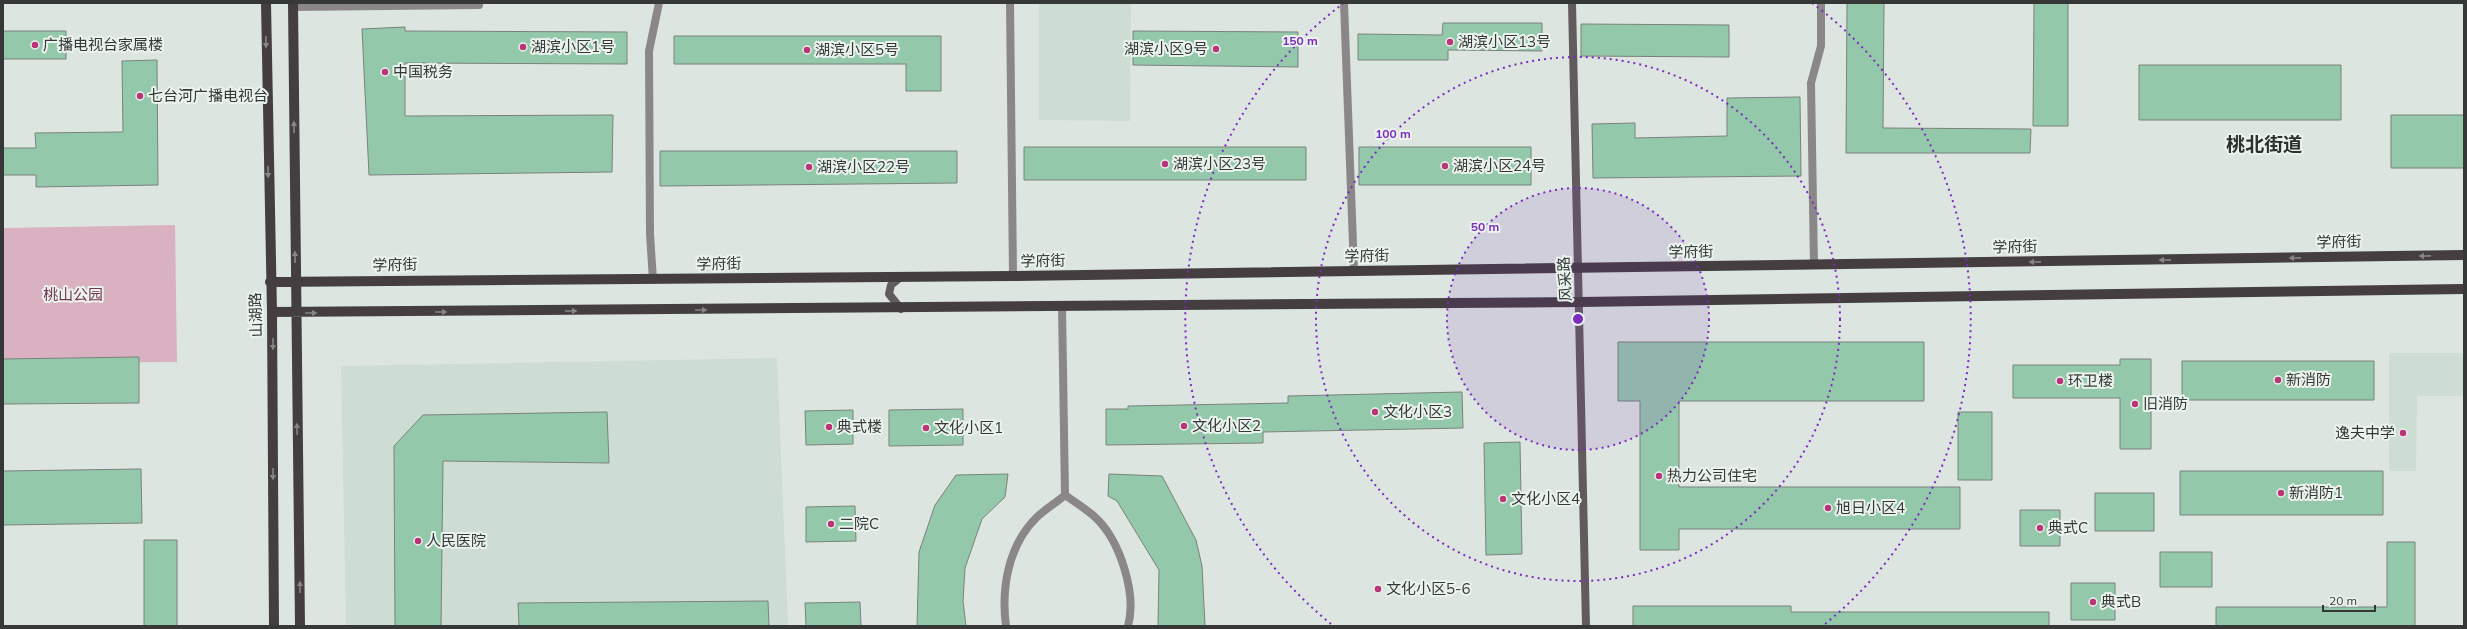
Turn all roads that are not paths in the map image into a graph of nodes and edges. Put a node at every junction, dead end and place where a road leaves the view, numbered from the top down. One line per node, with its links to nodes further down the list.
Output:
1 (266, 3): 17 (main road, 山湖路, one-way to 17)
2 (479, 3): 8 (street)
3 (659, 3): 15 (street)
4 (1010, 3): 13 (street)
5 (1344, 3): 12 (street)
6 (1572, 3): 11 (main road, 风采路)
7 (1821, 3): 10 (street)
8 (293, 5): 16 (main road, one-way to 8)
9 (2464, 255): 10 (main road, 学府街, one-way to 10)
10 (1814, 265): 11 (main road, 学府街)
11 (1577, 268): 12 (main road, 学府街); 19 (main road, 风采路)
12 (1354, 271): 13 (main road, 学府街)
13 (1013, 276): 14 (main road, 学府街)
14 (901, 277): 15 (main road, 学府街); 21 (main road)
15 (653, 280): 16 (main road, 学府街)
16 (295, 281): 17 (main road, 学府街); 23 (main road)
17 (270, 282): 22 (main road, 山湖路)
18 (2464, 289): 19 (main road)
19 (1580, 302): 20 (main road); 29 (main road, 风采路)
20 (1062, 307): 21 (main road); 24 (street)
21 (901, 309): 23 (main road, one-way to 21)
22 (272, 312): 23 (main road); 25 (main road, 山湖路, one-way to 25)
23 (296, 313): 26 (main road, one-way to 23)
24 (1065, 495): 27 (street); 28 (street)
25 (274, 626)
26 (300, 626)
27 (1006, 626)
28 (1128, 626)
29 (1586, 626)

